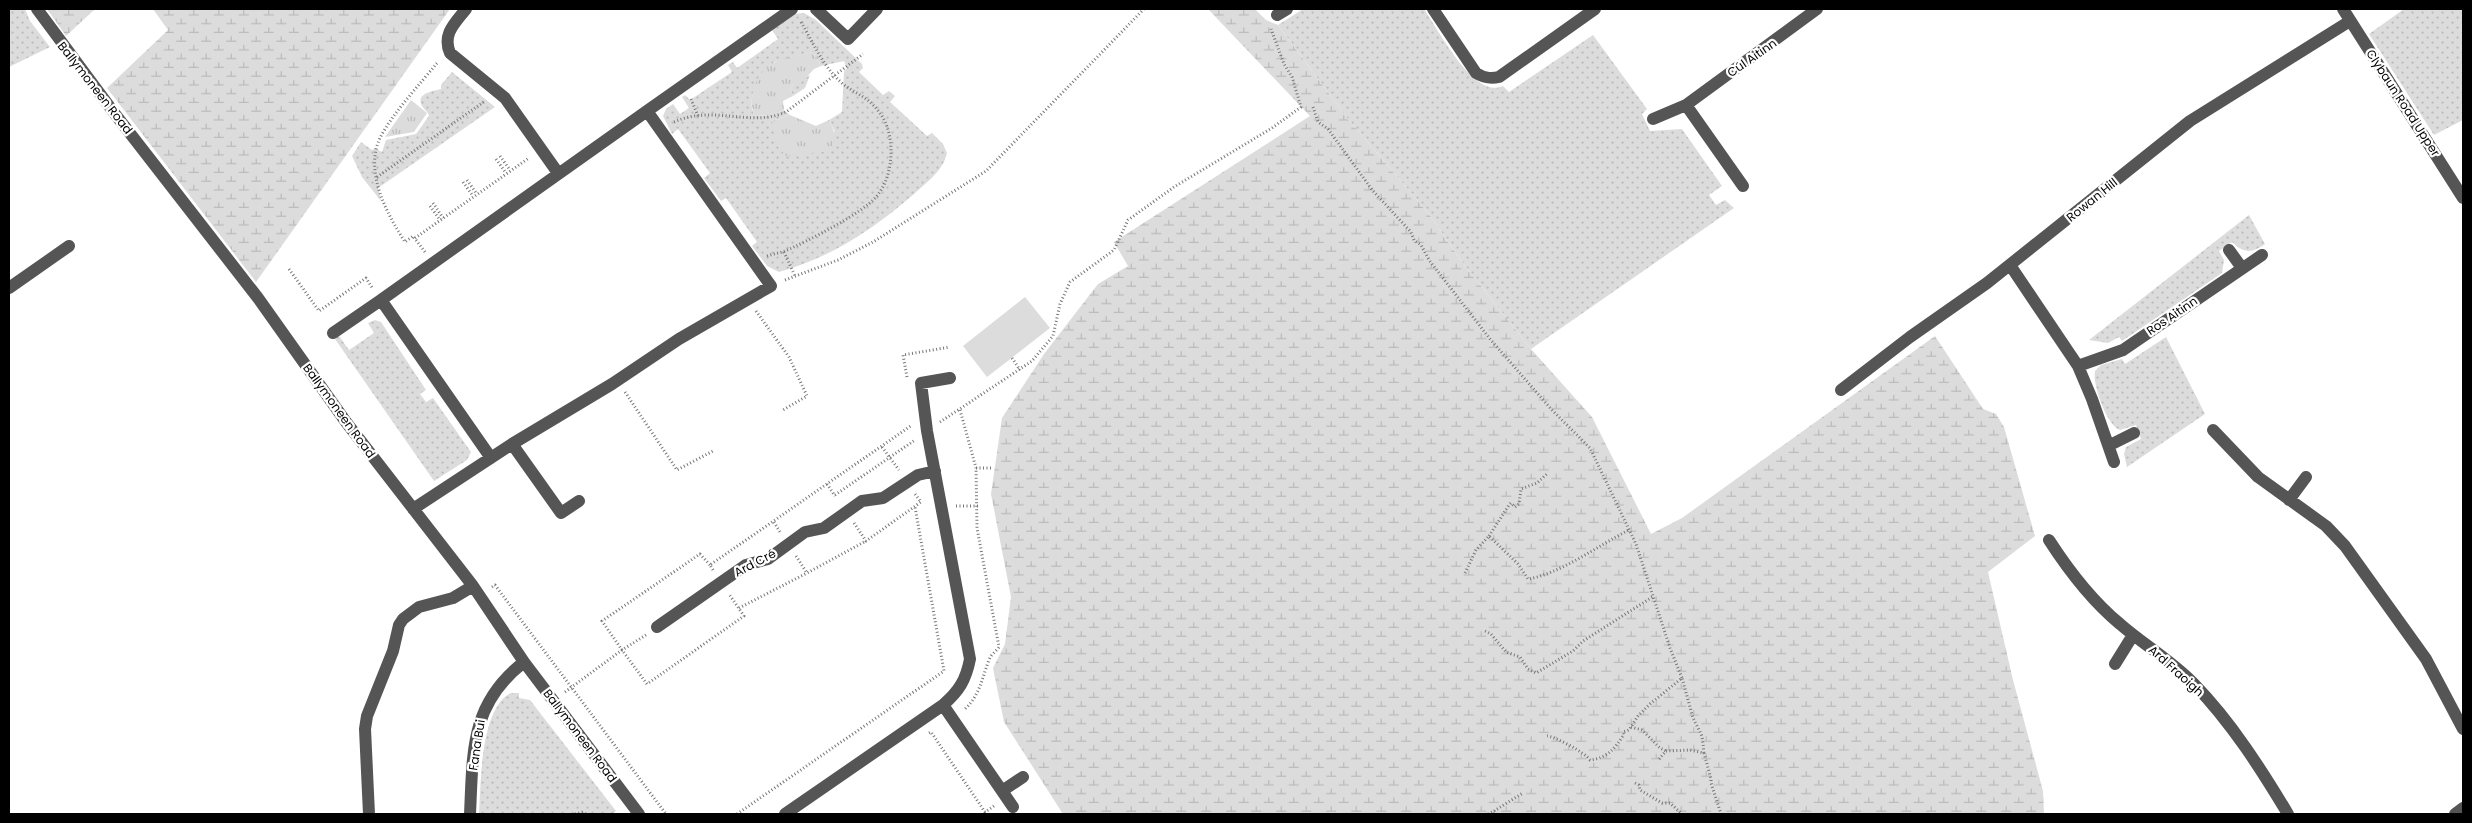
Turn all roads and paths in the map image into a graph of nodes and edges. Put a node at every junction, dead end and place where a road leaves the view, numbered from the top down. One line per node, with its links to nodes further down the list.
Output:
1 (37, 9): 78 (street, Ballymoneen Road)
2 (466, 9): 13 (street)
3 (792, 9): 15 (path); 19 (street)
4 (816, 9): 5 (street)
5 (877, 9)
6 (1144, 9): 45 (path)
7 (1433, 9): 8 (street)
8 (1595, 9)
9 (1817, 9): 17 (street, Cúl Aitinn)
10 (2343, 9): 12 (street, Clybaun Road Upper)
11 (1282, 12): 53 (path)
12 (2350, 21): 32 (street, Clybaun Road Upper); 42 (street, Rowan Hill)
13 (450, 53): 16 (street); 28 (path)
14 (863, 54): 15 (path)
15 (834, 75): 21 (path); 38 (path)
16 (496, 90): 22 (street); 28 (path)
17 (1686, 105): 20 (street, Cúl Aitinn); 30 (street)
18 (1313, 106): 80 (path)
19 (647, 111): 21 (street); 27 (street)
20 (1652, 119)
21 (662, 131): 41 (street)
22 (545, 155): 25 (path); 27 (street)
23 (500, 156): 25 (path)
24 (496, 159): 26 (path)
25 (510, 170): 26 (path)
26 (506, 173): 31 (path)
27 (558, 173): 40 (street)
28 (377, 177): 35 (path)
29 (465, 181): 31 (path)
30 (1743, 186)
31 (475, 195): 34 (path)
32 (2463, 198)
33 (431, 204): 34 (path)
34 (441, 219): 35 (path)
35 (415, 238): 40 (path)
36 (69, 246): 47 (street)
37 (2229, 250): 43 (street)
38 (784, 252): 41 (path); 45 (path)
39 (2262, 255): 43 (street, Ros Aitinn)
40 (432, 262): 49 (street)
41 (755, 264): 46 (street)
42 (2010, 265): 52 (street); 56 (street, Rowan Hill)
43 (2242, 268): 52 (street, Ros Aitinn)
44 (289, 269): 49 (path)
45 (795, 276): 46 (path)
46 (771, 286): 48 (street)
47 (9, 288)
48 (748, 299): 55 (street); 57 (path)
49 (381, 300): 50 (street); 65 (street)
50 (333, 333)
51 (1012, 358): 53 (path)
52 (2078, 366): 63 (street)
53 (1020, 370): 58 (path)
54 (950, 378): 60 (street)
55 (617, 381): 62 (street); 64 (path)
56 (1841, 390)
57 (783, 410)
58 (960, 410): 60 (path); 67 (path)
59 (2213, 430): 73 (street)
60 (927, 431): 69 (street); 72 (path)
61 (2134, 433): 63 (street)
62 (512, 444): 65 (street); 74 (street)
63 (2110, 446): 66 (street)
64 (713, 451)
65 (491, 458): 78 (street)
66 (2114, 462)
67 (976, 468): 68 (path); 76 (path)
68 (992, 468)
69 (935, 471): 75 (street); 84 (street, Ard Cré)
70 (1548, 473): 81 (path)
71 (2306, 477): 73 (street)
72 (835, 495)
73 (2290, 500): 100 (street)
74 (579, 501)
75 (942, 506): 76 (path); 97 (street)
76 (978, 506): 98 (path)
77 (915, 507): 118 (path)
78 (413, 509): 88 (street, Ballymoneen Road)
79 (774, 522): 84 (path)
80 (1629, 530): 81 (path); 89 (path)
81 (1489, 536): 87 (path)
82 (2049, 540): 93 (street, Ard Fraoigh)
83 (866, 541): 86 (path)
84 (788, 544): 86 (path); 91 (street, Ard Cré)
85 (710, 565): 91 (path)
86 (807, 573): 90 (path)
87 (1465, 573)
88 (476, 591): 94 (street, Ballymoneen Road); 112 (street); 117 (path)
89 (1654, 596): 92 (path); 96 (path)
90 (739, 608)
91 (657, 627)
92 (1485, 631)
93 (2133, 635): 95 (street); 123 (street, Ard Fraoigh)
94 (524, 662): 113 (street, Fana Bui); 116 (street, Ballymoneen Road)
95 (2115, 664)
96 (1682, 678): 99 (path); 104 (path)
97 (943, 705): 98 (street); 119 (street)
98 (952, 718): 109 (street)
99 (1631, 727): 101 (path); 103 (path)
100 (2463, 729)
101 (1547, 736)
102 (923, 738): 109 (path)
103 (1666, 751): 104 (path); 105 (path)
104 (1704, 753): 122 (path)
105 (1659, 759)
106 (1023, 777): 109 (street)
107 (1635, 784): 121 (path)
108 (1523, 793): 111 (path)
109 (1007, 798)
110 (2463, 808): 124 (street)
111 (1496, 813): 120 (path)
112 (370, 814)
113 (470, 814)
114 (575, 814): 115 (path)
115 (586, 814)
116 (639, 814)
117 (666, 814)
118 (737, 814)
119 (785, 814)
120 (1488, 814)
121 (1682, 814)
122 (1721, 814)
123 (2288, 814)
124 (2455, 814)

